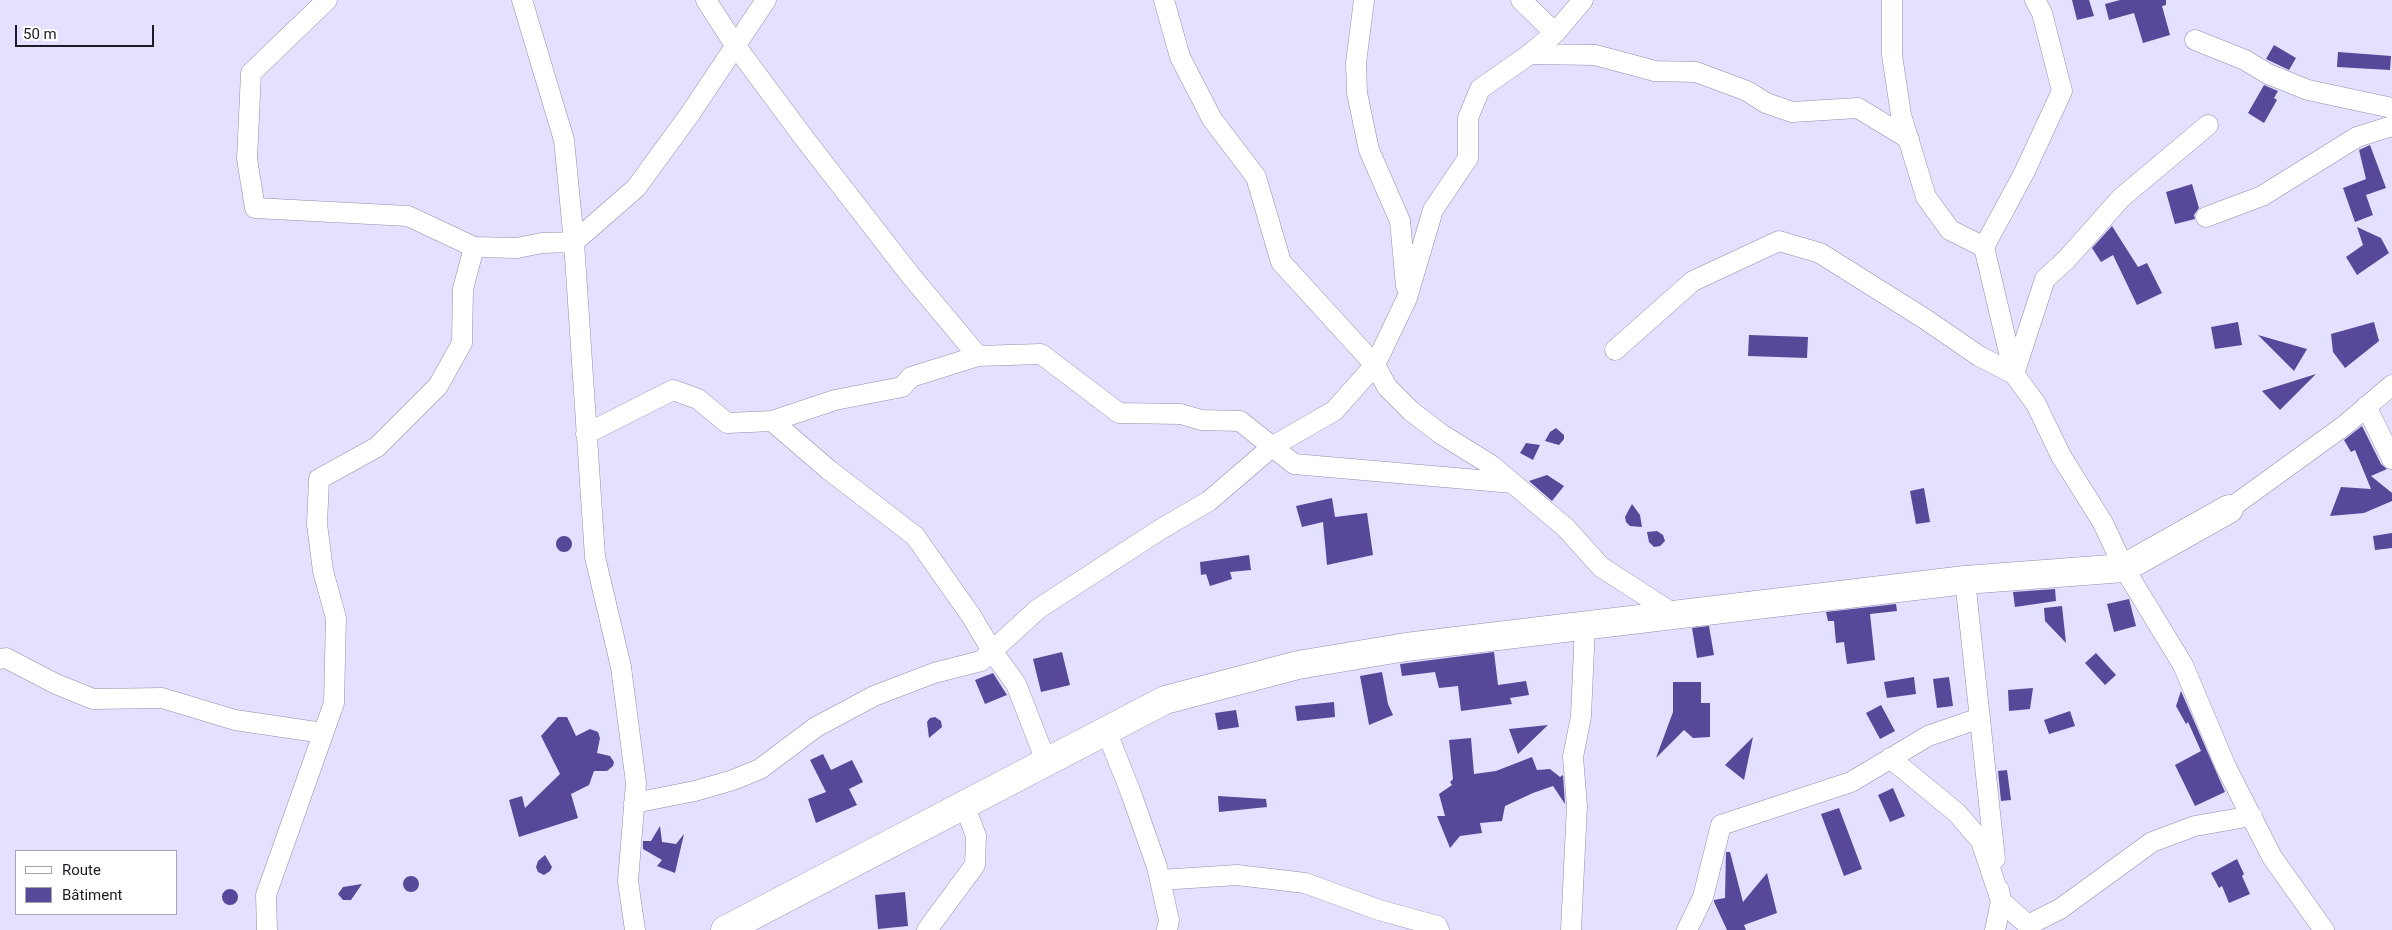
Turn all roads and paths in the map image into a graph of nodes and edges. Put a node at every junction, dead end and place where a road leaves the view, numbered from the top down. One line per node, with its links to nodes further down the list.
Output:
1 (327, 0): 21 (street)
2 (522, 0): 20 (street)
3 (706, 0): 13 (street)
4 (766, 0): 13 (street)
5 (1164, 0): 26 (street)
6 (1364, 0): 23 (street)
7 (1521, 0): 11 (street)
8 (1583, 0): 11 (street)
9 (1892, 0): 18 (street)
10 (2034, 0): 22 (street)
11 (1555, 33): 14 (street)
12 (2195, 40): 15 (street)
13 (735, 45): 20 (street); 25 (street)
14 (1530, 54): 18 (street); 23 (street)
15 (2392, 108)
16 (2208, 124): 27 (street)
17 (2392, 126): 19 (street)
18 (1909, 139): 22 (street)
19 (2206, 217)
20 (574, 242): 21 (street); 31 (street)
21 (474, 246): 44 (street)
22 (1984, 248): 27 (street)
23 (1407, 298): 26 (street)
24 (1615, 350): 27 (street)
25 (978, 356): 30 (street); 32 (street)
26 (1375, 365): 32 (street); 34 (street)
27 (2014, 374): 36 (street)
28 (2392, 385): 29 (street)
29 (2366, 406): 33 (street); 35 (street)
30 (772, 421): 31 (street); 40 (street)
31 (586, 434): 47 (street)
32 (1273, 446): 34 (street); 40 (street)
33 (2392, 459)
34 (1513, 483): 38 (street)
35 (2229, 509): 36 (main road)
36 (2124, 568): 37 (main road); 49 (street)
37 (1965, 580): 38 (main road); 42 (street)
38 (1674, 614): 39 (main road)
39 (1585, 625): 43 (main road); 58 (street)
40 (992, 651): 46 (street); 47 (street)
41 (0, 659): 44 (street)
42 (1980, 718): 45 (street); 51 (street)
43 (1106, 730): 46 (main road); 50 (street)
44 (323, 733): 52 (street)
45 (1890, 758): 51 (street); 59 (street)
46 (1046, 761): 48 (main road)
47 (634, 803): 53 (street)
48 (964, 804): 54 (main road); 55 (street)
49 (2252, 816): 51 (street); 61 (street)
50 (1160, 880): 56 (street); 57 (street)
51 (2001, 901): 60 (street)
52 (267, 930)
53 (635, 930)
54 (725, 930)
55 (927, 930)
56 (1167, 930)
57 (1439, 930)
58 (1571, 930)
59 (1688, 930)
60 (1995, 930)
61 (2324, 930)

